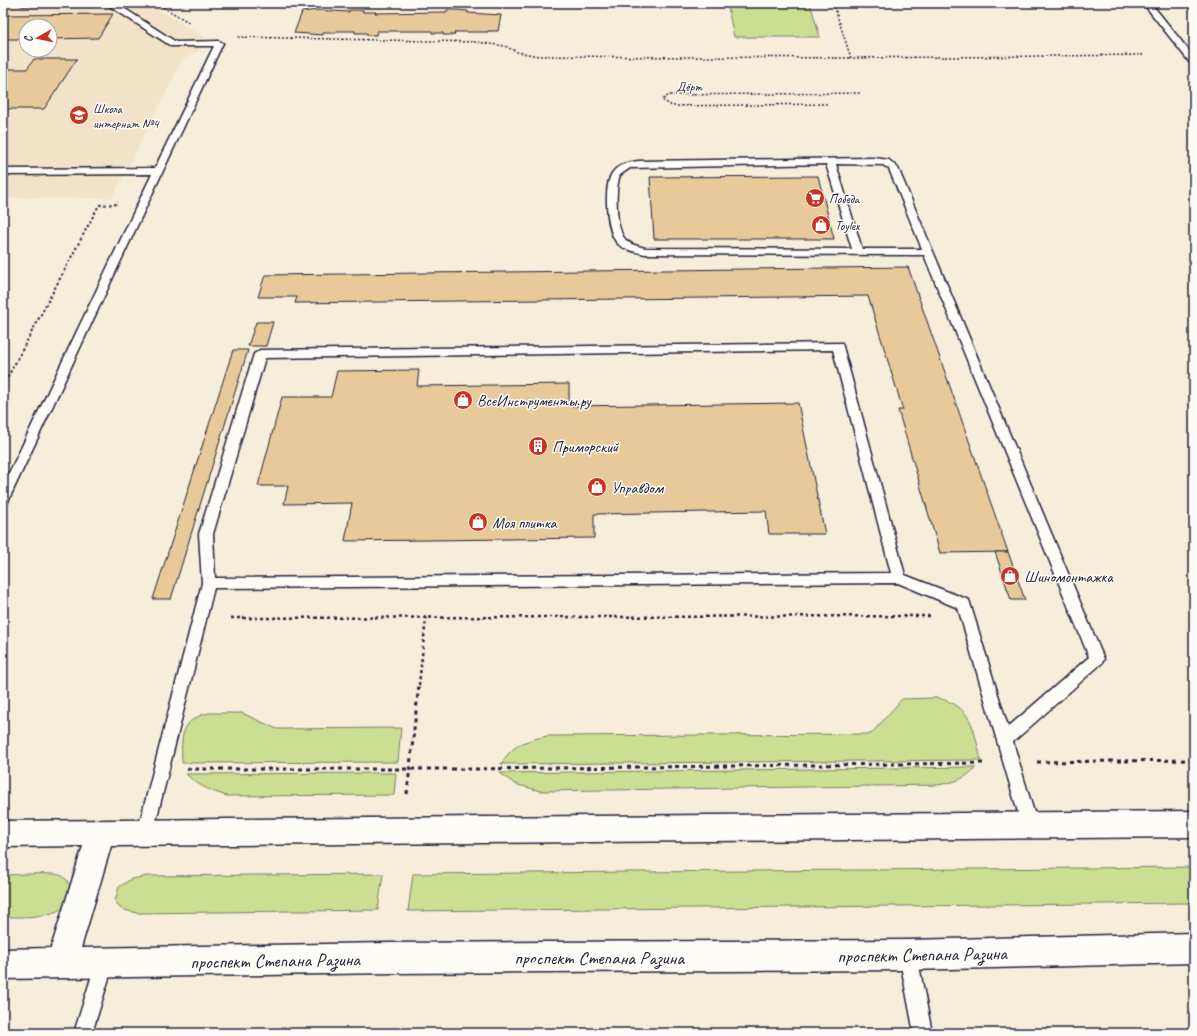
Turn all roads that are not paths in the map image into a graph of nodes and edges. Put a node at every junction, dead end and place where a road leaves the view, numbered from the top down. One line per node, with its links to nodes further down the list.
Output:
1 (22, 3): 2 (lane)
2 (106, 3)
3 (111, 3): 7 (lane)
4 (1147, 3): 5 (lane)
5 (1194, 62)
6 (830, 161): 9 (lane); 9 (lane); 10 (lane)
7 (158, 171): 8 (lane); 11 (lane)
8 (3, 172)
9 (858, 252): 10 (lane)
10 (928, 252): 14 (lane)
11 (3, 500)
12 (899, 578): 13 (lane); 13 (lane); 14 (lane)
13 (209, 583): 19 (lane)
14 (1004, 739): 16 (lane)
15 (1194, 824): 16 (main road)
16 (1030, 826): 19 (main road)
17 (101, 833): 18 (main road); 19 (main road); 24 (main road)
18 (3, 834)
19 (145, 834)
20 (1194, 948): 21 (main road, проспект Степана Разина)
21 (908, 955): 22 (main road, проспект Степана Разина); 26 (lane)
22 (105, 962): 24 (main road, проспект Степана Разина); 25 (lane)
23 (3, 964): 24 (main road, проспект Степана Разина)
24 (61, 964)
25 (83, 1033)
26 (923, 1033)

